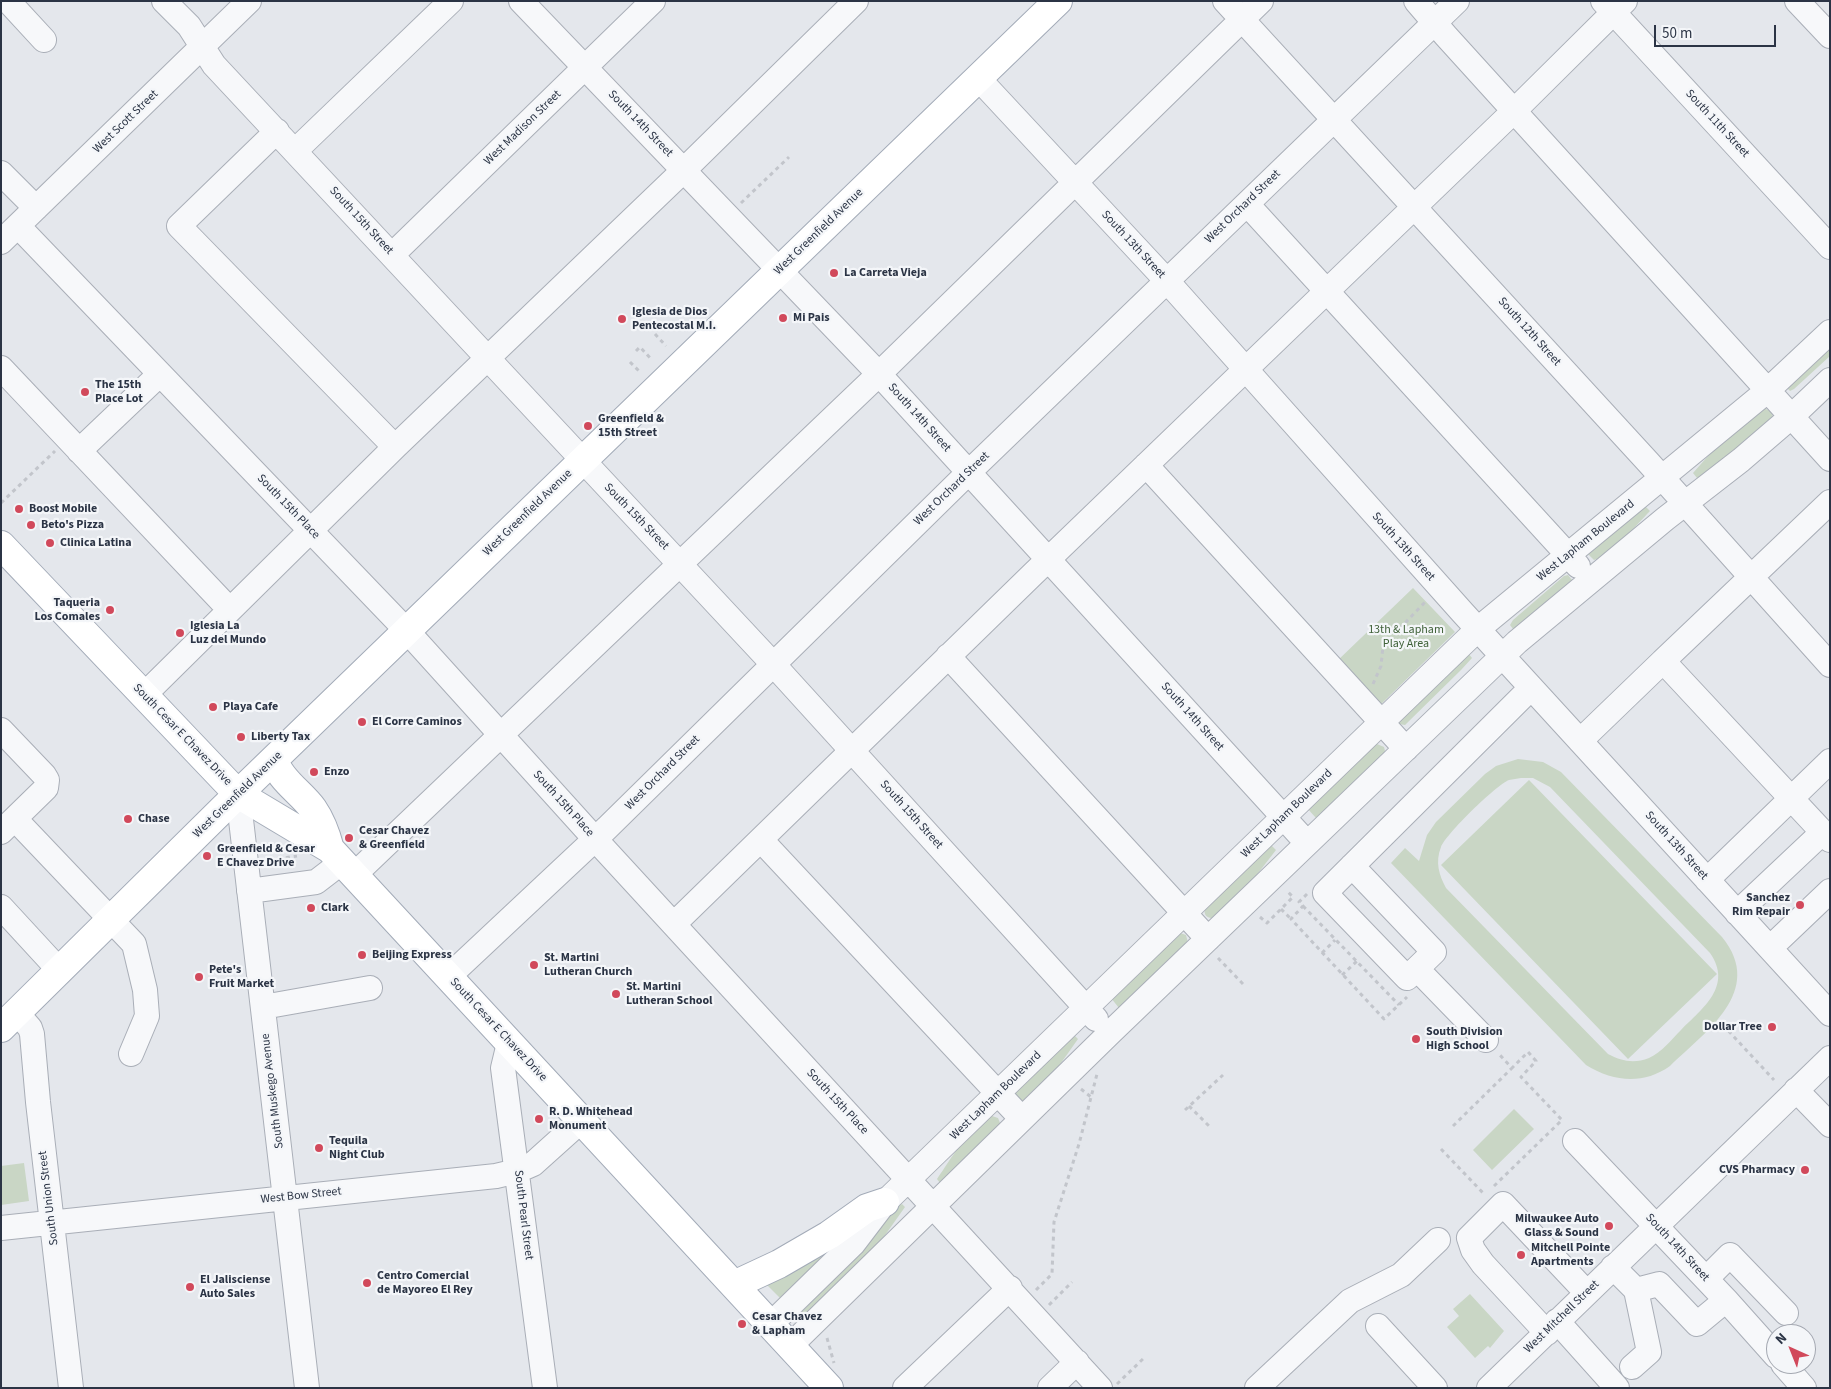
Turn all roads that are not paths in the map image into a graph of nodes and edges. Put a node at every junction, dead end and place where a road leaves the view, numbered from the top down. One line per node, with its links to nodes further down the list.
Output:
1 (8, 1): 18 (street)
2 (164, 1): 19 (street, South 15th Street)
3 (249, 1): 19 (street, West Scott Street)
4 (451, 1): 25 (street)
5 (521, 1): 20 (street, South 14th Street)
6 (653, 1): 20 (street, West Madison Street)
7 (856, 1): 26 (street)
8 (1058, 1): 21 (main road, West Greenfield Avenue)
9 (1225, 1): 15 (street, South 12th Street)
10 (1261, 1): 15 (street)
11 (1416, 1): 16 (street)
12 (1457, 1): 16 (street, West Orchard Street)
13 (1797, 1): 17 (street)
14 (1614, 5): 22 (street); 33 (street, South 11th Street)
15 (1243, 20): 23 (street, South 12th Street); 28 (street)
16 (1435, 23): 22 (street); 23 (street, West Orchard Street)
17 (1830, 36)
18 (44, 40)
19 (203, 48): 24 (street, South 15th Street); 31 (street, West Scott Street)
20 (585, 68): 26 (street, South 14th Street); 34 (street, West Madison Street)
21 (978, 78): 28 (street, South 13th Street); 35 (main road, West Greenfield Avenue)
22 (1514, 111): 30 (street); 45 (street)
23 (1335, 119): 29 (street, West Orchard Street); 30 (street, South 12th Street)
24 (277, 131): 25 (street, South 15th Street); 48 (street)
25 (295, 151): 34 (street, South 15th Street)
26 (684, 170): 35 (street, South 14th Street); 39 (street)
27 (1, 173): 31 (street)
28 (1075, 182): 36 (street, South 13th Street); 43 (street)
29 (1247, 204): 36 (street, West Orchard Street); 37 (street)
30 (1414, 206): 37 (street); 53 (street, South 12th Street)
31 (36, 208): 32 (street, West Scott Street)
32 (10, 234): 42 (street, South 15th Place)
33 (1830, 247)
34 (392, 255): 39 (street, South 15th Street)
35 (779, 271): 43 (street, South 14th Street); 50 (main road, West Greenfield Avenue)
36 (1166, 282): 41 (street, South 13th Street); 52 (street, West Orchard Street)
37 (1328, 292): 41 (street); 58 (street)
38 (1830, 332): 45 (street, West Lapham Boulevard)
39 (488, 358): 48 (street); 50 (street, South 15th Street)
40 (1, 368): 47 (street)
41 (1246, 371): 51 (street); 64 (street, South 13th Street)
42 (160, 374): 47 (street); 56 (street, South 15th Place)
43 (879, 374): 52 (street, South 14th Street); 60 (street)
44 (1830, 380): 46 (street)
45 (1767, 391): 46 (street); 53 (street, West Lapham Boulevard)
46 (1791, 417): 49 (street); 55 (street)
47 (73, 445): 63 (street)
48 (395, 447): 56 (street)
49 (1830, 459)
50 (583, 461): 60 (street, South 15th Street); 65 (main road, West Greenfield Avenue)
51 (1146, 465): 59 (street); 73 (street)
52 (969, 472): 59 (street, South 14th Street); 69 (street, West Orchard Street)
53 (1663, 478): 55 (street, South 12th Street); 58 (street, West Lapham Boulevard)
54 (1830, 502): 61 (street)
55 (1685, 503): 61 (street, South 12th Street); 62 (street)
56 (310, 530): 63 (street); 65 (street, South 15th Place)
57 (1, 545): 72 (main road, South Cesar E Chavez Drive)
58 (1568, 555): 62 (street); 64 (street, West Lapham Boulevard)
59 (1048, 559): 66 (street); 83 (street, South 14th Street)
60 (680, 563): 69 (street, South 15th Street); 75 (street)
61 (1751, 578): 68 (street); 70 (street, South 12th Street)
62 (1590, 580): 67 (street)
63 (230, 610): 72 (street)
64 (1478, 630): 67 (street, South 13th Street); 73 (street, West Lapham Boulevard)
65 (407, 631): 75 (street, South 15th Place); 79 (main road, West Greenfield Avenue)
66 (948, 656): 78 (street); 96 (street)
67 (1502, 656): 71 (street, South 13th Street); 77 (street)
68 (1663, 661): 76 (street); 82 (street)
69 (774, 664): 78 (street, South 15th Street); 86 (street, West Orchard Street)
70 (1830, 665)
71 (1531, 688): 76 (street, South 13th Street); 90 (street)
72 (144, 695): 81 (main road, South Cesar E Chavez Drive)
73 (1382, 723): 77 (street); 83 (street, West Lapham Boulevard)
74 (1, 730): 84 (street)
75 (502, 736): 86 (street, South 15th Place); 89 (street)
76 (1580, 741): 91 (street, South 13th Street)
77 (1406, 749): 88 (street)
78 (852, 750): 87 (street); 106 (street, South 15th Street)
79 (274, 759): 81 (main road, West Greenfield Avenue); 89 (main road)
80 (1830, 761): 82 (street)
81 (238, 794): 89 (main road, South Cesar E Chavez Drive); 92 (street, South Muskego Avenue); 97 (main road, West Greenfield Avenue)
82 (1792, 798): 85 (street); 91 (street)
83 (1284, 818): 88 (street, South 14th Street); 96 (street, West Lapham Boulevard)
84 (8, 825): 97 (street)
85 (1827, 835): 95 (street)
86 (595, 839): 98 (street, South 15th Place); 103 (street, West Orchard Street)
87 (761, 840): 98 (street); 115 (street)
88 (1308, 843): 100 (street)
89 (342, 862): 92 (street); 103 (main road, South Cesar E Chavez Drive)
90 (1352, 866): 101 (street); 101 (street)
91 (1707, 880): 95 (street, South 13th Street)
92 (250, 890): 105 (street, South Muskego Avenue)
93 (1830, 891): 99 (street)
94 (1, 907): 102 (street)
95 (1737, 913): 99 (street, South 13th Street)
96 (1184, 914): 100 (street); 106 (street, West Lapham Boulevard)
97 (112, 920): 102 (main road, West Greenfield Avenue); 112 (street)
98 (674, 924): 121 (street, South 15th Place)
99 (1770, 948): 107 (street, South 13th Street)
100 (1213, 949): 109 (street)
101 (1417, 969): 110 (street)
102 (60, 971): 108 (main road, West Greenfield Avenue)
103 (448, 977): 111 (main road, South Cesar E Chavez Drive)
104 (370, 988): 105 (street)
105 (263, 1007): 122 (street, South Muskego Avenue)
106 (1087, 1008): 109 (street, South 15th Street); 115 (street, West Lapham Boulevard)
107 (1830, 1014)
108 (9, 1020): 125 (street, South Union Street)
109 (1110, 1033): 117 (street)
110 (1486, 1040)
111 (509, 1043): 116 (main road, South Cesar E Chavez Drive); 120 (street, South Pearl Street)
112 (131, 1054)
113 (1830, 1058): 114 (street, West Mitchell Street)
114 (1796, 1090): 118 (street); 126 (street, West Mitchell Street)
115 (998, 1094): 117 (street); 121 (street, West Lapham Boulevard)
116 (582, 1120): 120 (street, West Bow Street); 131 (main road, South Cesar E Chavez Drive)
117 (1022, 1120): 124 (street)
118 (1830, 1125)
119 (1575, 1141): 126 (street, South 14th Street)
120 (517, 1172): 122 (street, West Bow Street); 149 (street, South Pearl Street)
121 (909, 1180): 123 (street, West Lapham Boulevard); 124 (street, South 15th Place)
122 (286, 1198): 125 (street, West Bow Street); 148 (street, South Muskego Avenue)
123 (885, 1202): 131 (main road); 137 (street, West Lapham Boulevard)
124 (934, 1206): 132 (street, South 15th Place); 141 (street)
125 (52, 1222): 127 (street, West Bow Street); 147 (street, South Union Street)
126 (1657, 1227): 129 (street, West Mitchell Street); 130 (street, South 14th Street)
127 (1, 1228)
128 (1438, 1240): 152 (street)
129 (1613, 1268): 133 (street); 134 (street, West Mitchell Street)
130 (1706, 1279): 135 (street, South 14th Street); 136 (street)
131 (734, 1285): 137 (main road, South Cesar E Chavez Drive)
132 (1010, 1288): 142 (street, South 15th Place); 150 (street)
133 (1636, 1290): 135 (street); 143 (street)
134 (1587, 1293): 139 (street, West Mitchell Street); 139 (street)
135 (1726, 1300): 140 (street, South 14th Street)
136 (1786, 1313)
137 (771, 1324): 141 (main road, South Cesar E Chavez Drive)
138 (1378, 1326): 153 (street)
139 (1552, 1327): 154 (street, West Mitchell Street); 155 (street)
140 (1766, 1345)
141 (790, 1346): 145 (main road, South Cesar E Chavez Drive)
142 (1077, 1362): 146 (street, South 15th Place); 151 (street)
143 (1632, 1367)
144 (1792, 1374): 156 (street)
145 (825, 1386)
146 (1108, 1386)
147 (71, 1388)
148 (307, 1388)
149 (545, 1388)
150 (905, 1388)
151 (1050, 1388)
152 (1257, 1388)
153 (1435, 1388)
154 (1489, 1388)
155 (1617, 1388)
156 (1804, 1388)

